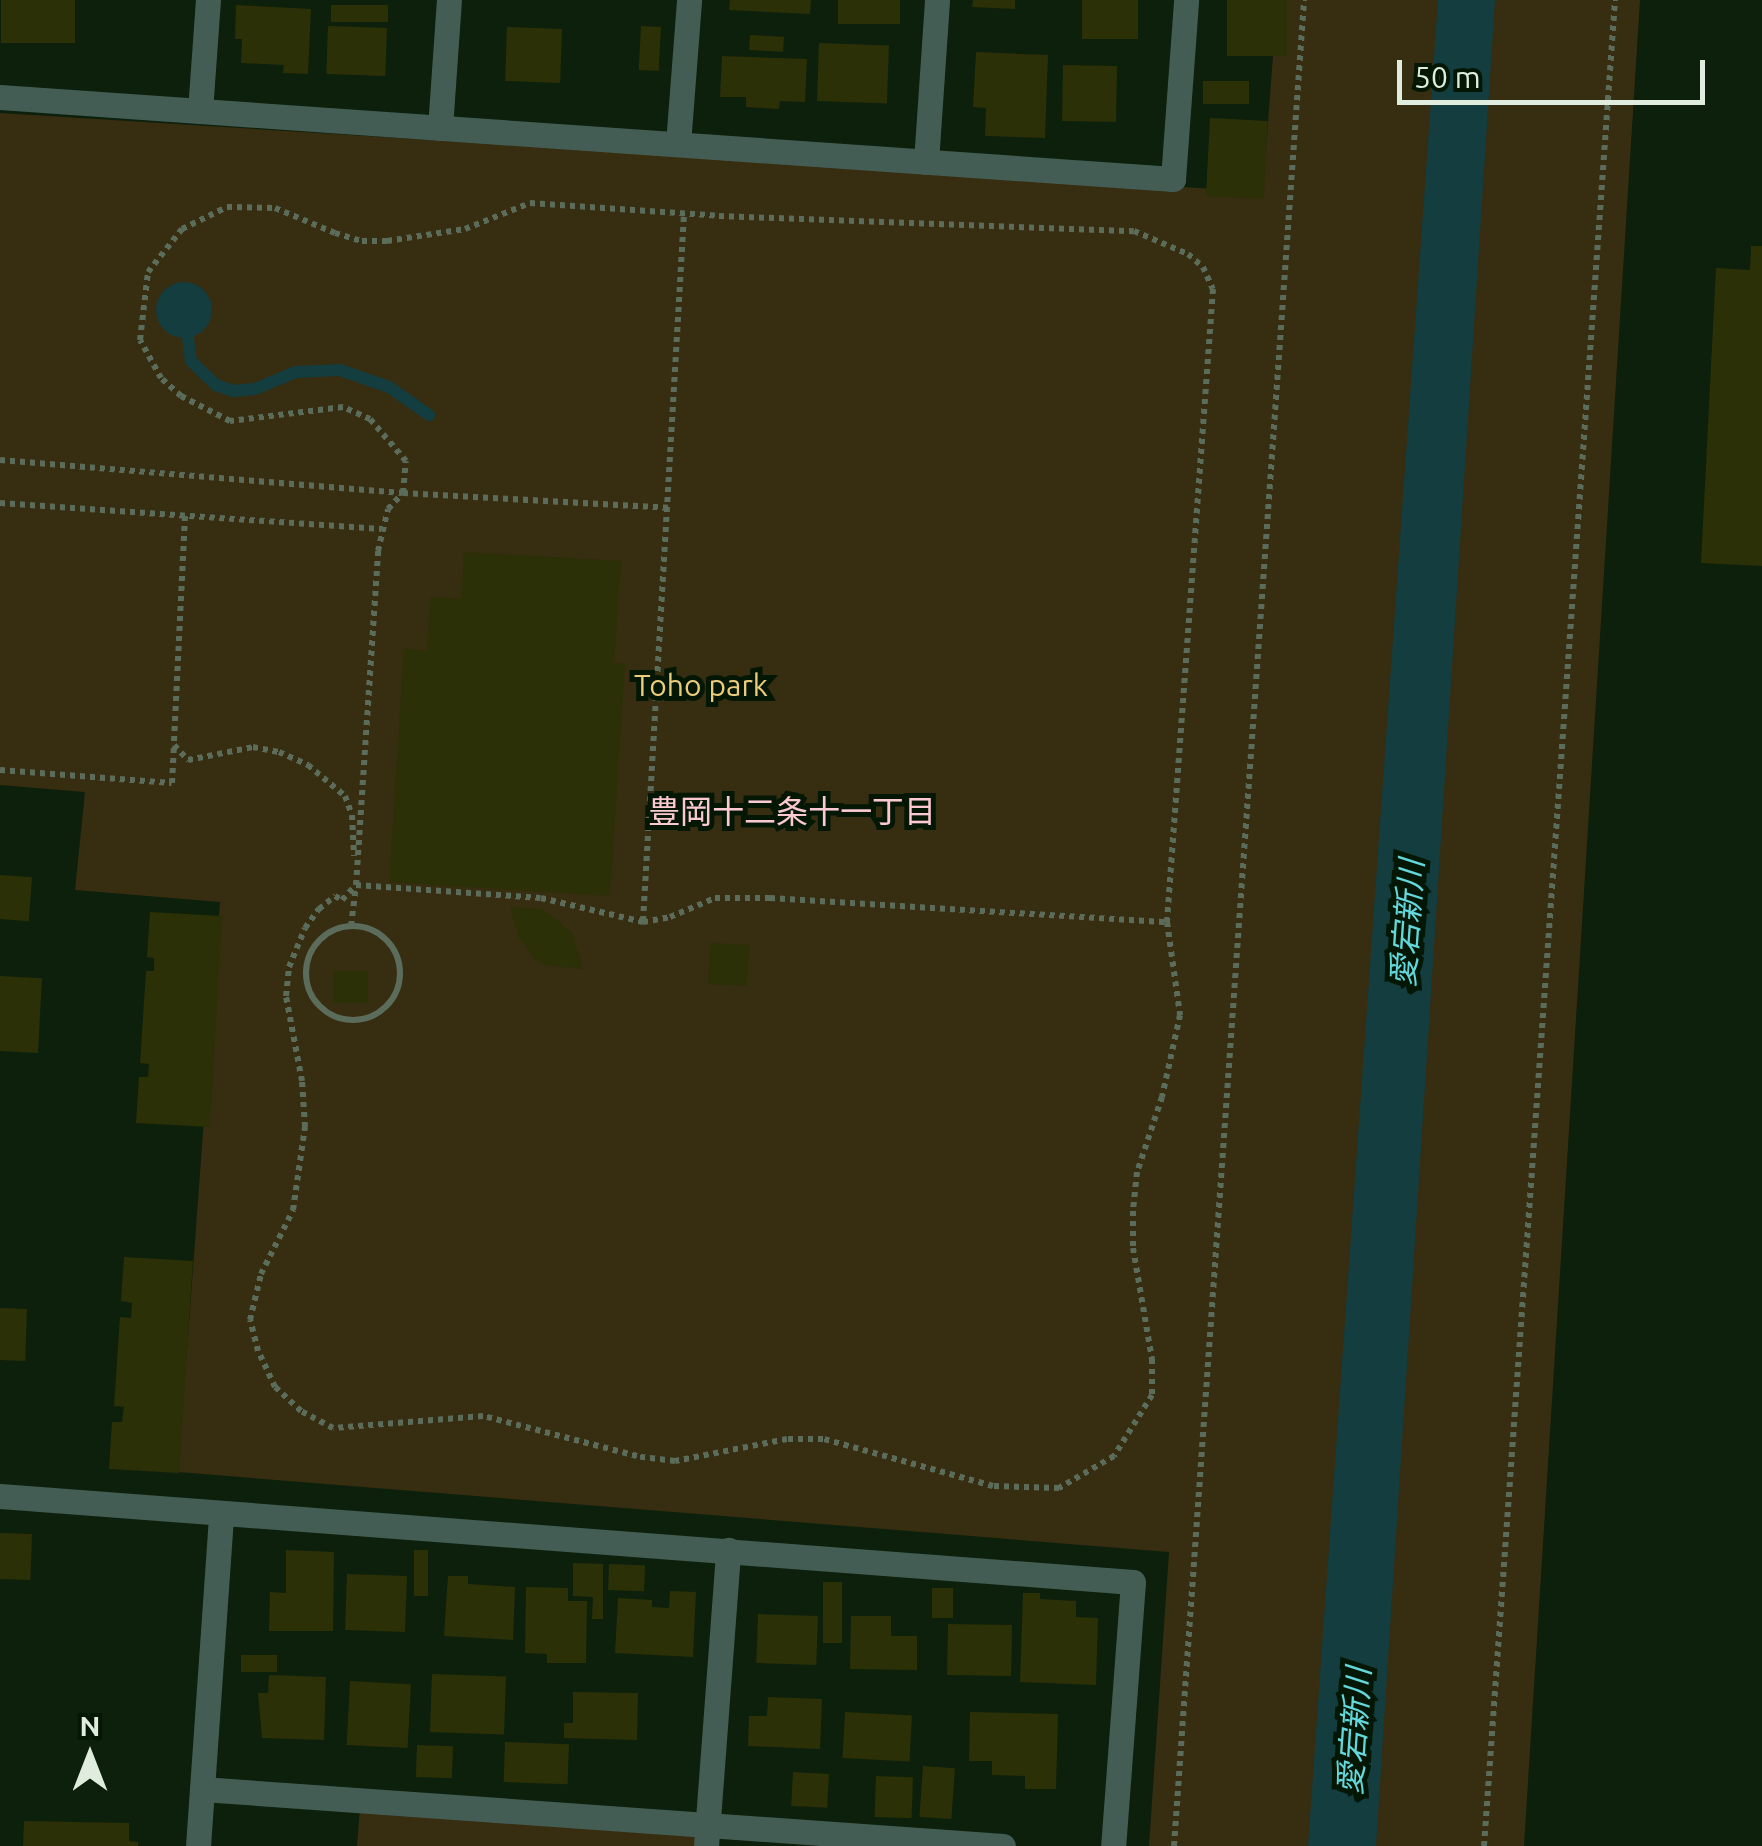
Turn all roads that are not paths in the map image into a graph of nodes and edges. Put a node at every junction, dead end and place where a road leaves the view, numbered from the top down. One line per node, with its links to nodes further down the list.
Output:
1 (208, 0): 7 (street)
2 (449, 0): 8 (street)
3 (689, 0): 9 (street)
4 (937, 0): 10 (street)
5 (1186, 0): 10 (street)
6 (0, 97): 7 (street)
7 (200, 111): 8 (street)
8 (440, 128): 9 (street)
9 (678, 144): 10 (street)
10 (926, 162)
11 (0, 1496): 12 (street)
12 (221, 1514): 13 (street); 14 (street)
13 (728, 1550): 15 (street); 18 (street)
14 (202, 1789): 15 (street); 16 (street)
15 (707, 1834): 17 (street)
16 (198, 1846)
17 (1003, 1846)
18 (1113, 1846)

